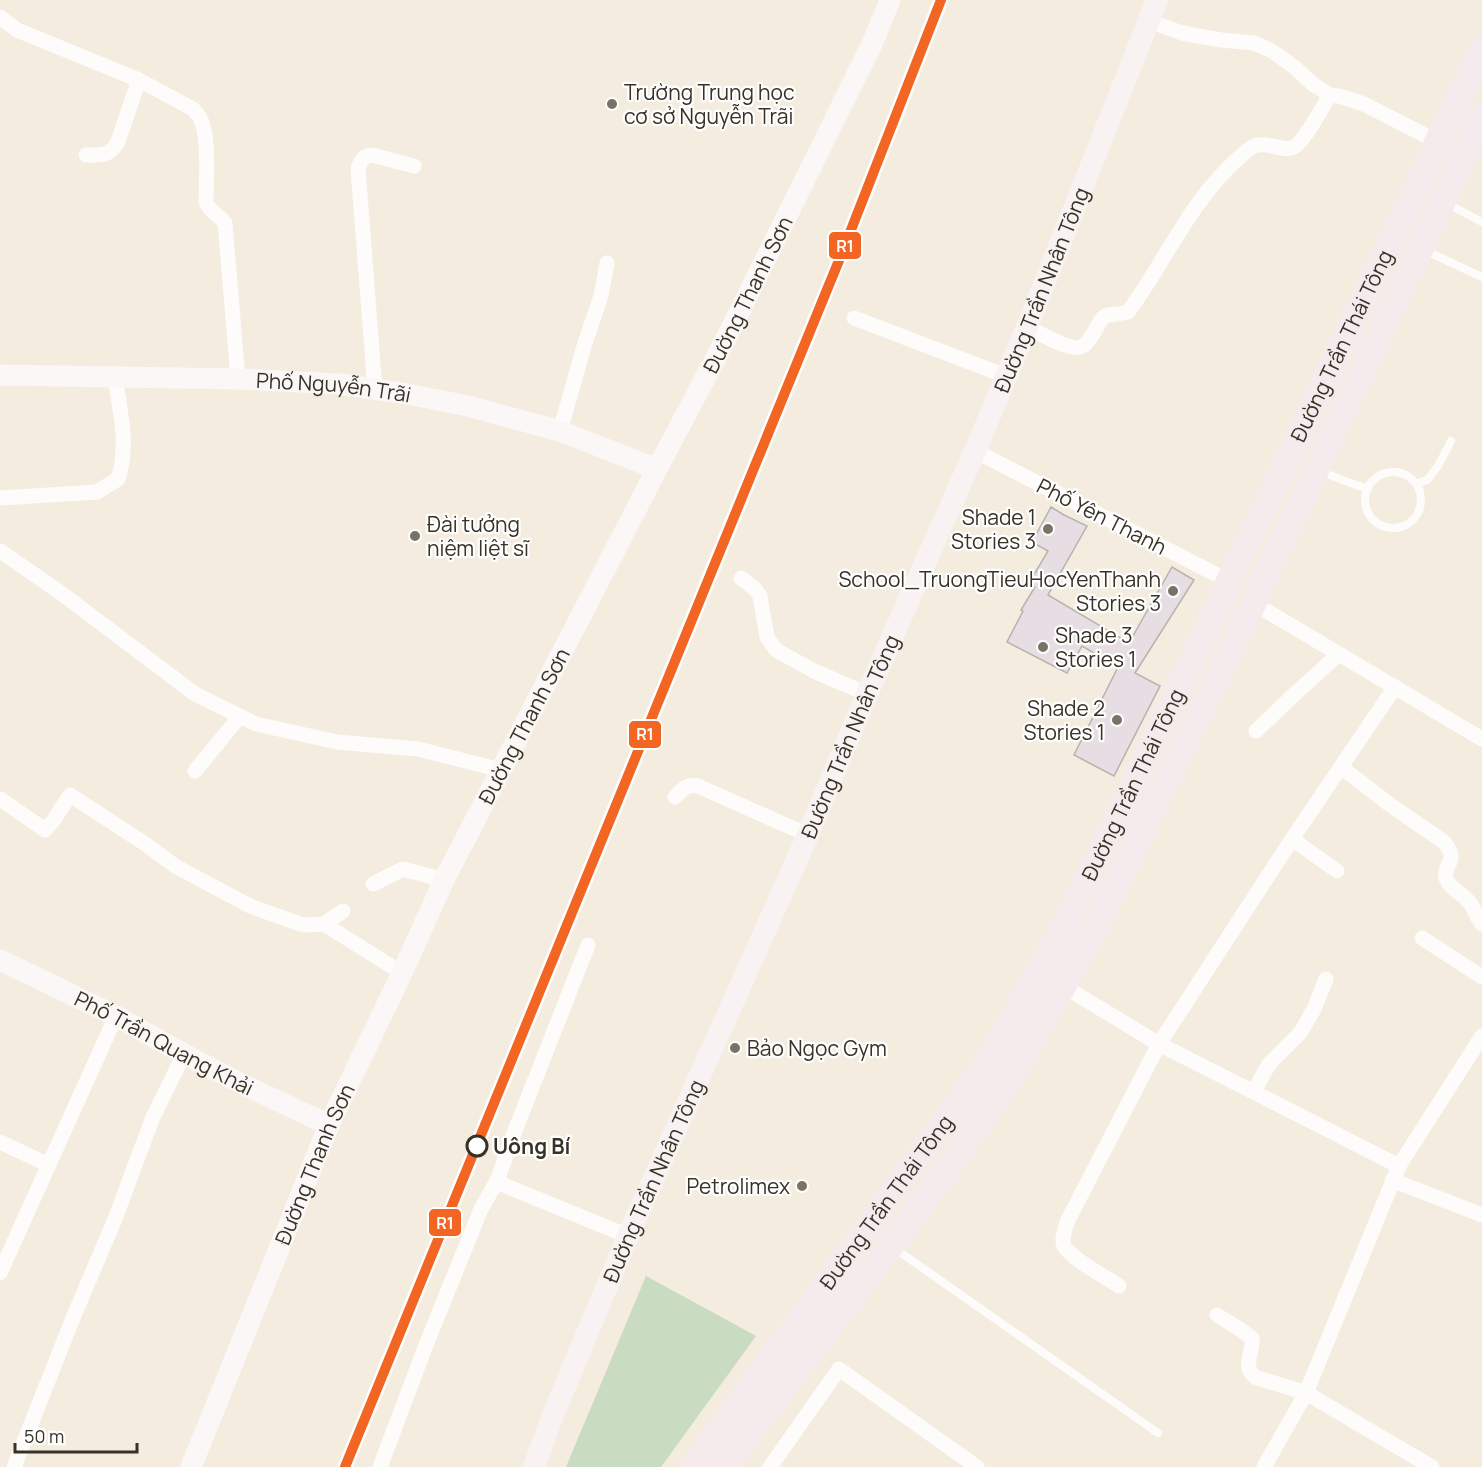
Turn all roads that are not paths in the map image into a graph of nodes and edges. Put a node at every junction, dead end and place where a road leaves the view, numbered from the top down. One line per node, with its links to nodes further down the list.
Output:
1 (890, 0): 27 (street, Đường Thanh Sơn)
2 (1153, 10): 7 (street); 18 (main road, Đường Trần Nhân Tông)
3 (0, 17): 5 (street)
4 (1482, 49): 6 (highway, Đường Trần Thái Tông)
5 (139, 80): 10 (street); 22 (street)
6 (1475, 80): 9 (highway, Đường Trần Thái Tông)
7 (1330, 94): 9 (street); 18 (street)
8 (1482, 117): 12 (highway, Đường Trần Thái Tông)
9 (1438, 142): 34 (highway, Đường Trần Thái Tông)
10 (86, 155)
11 (414, 166): 23 (street)
12 (1442, 201): 13 (lane); 14 (highway, Đường Trần Thái Tông)
13 (1482, 222)
14 (1420, 248): 16 (lane); 28 (highway, Đường Trần Thái Tông)
15 (607, 263): 24 (street)
16 (1482, 277)
17 (854, 318): 20 (street)
18 (1027, 327): 20 (main road, Đường Trần Nhân Tông)
19 (0, 375): 21 (street, Phố Nguyễn Trãi)
20 (1006, 376): 26 (main road, Đường Trần Nhân Tông)
21 (115, 377): 22 (street, Phố Nguyễn Trãi); 31 (street)
22 (238, 379): 23 (street, Phố Nguyễn Trãi)
23 (375, 390): 24 (street, Phố Nguyễn Trãi)
24 (560, 431): 27 (street, Phố Nguyễn Trãi)
25 (1450, 441): 29 (lane)
26 (975, 451): 34 (street, Phố Yên Thanh); 38 (main road, Đường Trần Nhân Tông)
27 (657, 469): 43 (street, Đường Thanh Sơn)
28 (1316, 469): 30 (lane); 35 (highway, Đường Trần Thái Tông)
29 (1416, 484): 30 (lane); 30 (lane)
30 (1368, 489)
31 (0, 498)
32 (0, 552): 39 (street)
33 (741, 578): 38 (street)
34 (1229, 581): 46 (highway, Đường Trần Thái Tông)
35 (1253, 603): 36 (street); 48 (highway, Đường Trần Thái Tông)
36 (1339, 654): 37 (street); 40 (street)
37 (1395, 687): 41 (street); 42 (street)
38 (867, 694): 49 (main road, Đường Trần Nhân Tông)
39 (240, 716): 43 (street); 44 (street)
40 (1256, 731)
41 (1482, 739)
42 (1341, 767): 50 (street); 56 (street)
43 (501, 770): 52 (street, Đường Thanh Sơn)
44 (195, 771)
45 (675, 797): 49 (street)
46 (1127, 797): 48 (highway); 87 (highway, Đường Trần Thái Tông)
47 (0, 799): 55 (street)
48 (1152, 808): 63 (highway, Đường Trần Thái Tông)
49 (808, 835): 75 (main road, Đường Trần Nhân Tông)
50 (1292, 839): 51 (street); 65 (street)
51 (1337, 871)
52 (444, 880): 53 (street); 60 (street, Đường Thanh Sơn)
53 (373, 884)
54 (343, 911): 55 (street)
55 (324, 924): 60 (street)
56 (1482, 924)
57 (1422, 938): 61 (street)
58 (588, 945): 73 (street)
59 (0, 960): 64 (street, Phố Trần Quang Khải)
60 (402, 973): 69 (street, Đường Thanh Sơn)
61 (1482, 977)
62 (1326, 979): 68 (street)
63 (1063, 986): 65 (street); 76 (highway, Đường Trần Thái Tông)
64 (116, 1016): 67 (street, Phố Trần Quang Khải); 71 (street)
65 (1159, 1044): 68 (street); 78 (street)
66 (1480, 1046): 72 (street)
67 (184, 1054): 69 (street, Phố Trần Quang Khải); 83 (street)
68 (1254, 1092): 72 (street)
69 (329, 1125): 84 (street, Đường Thanh Sơn)
70 (0, 1142): 71 (street)
71 (49, 1165): 77 (street)
72 (1396, 1173): 74 (street); 80 (street)
73 (498, 1180): 75 (street); 85 (street)
74 (1482, 1215)
75 (628, 1236): 86 (main road, Đường Trần Nhân Tông)
76 (891, 1245): 81 (lane); 88 (highway, Đường Trần Thái Tông)
77 (0, 1273)
78 (1119, 1286)
79 (1216, 1315): 80 (street)
80 (1306, 1393): 90 (street); 91 (street)
81 (1158, 1433)
82 (971, 1465): 89 (street)
83 (14, 1467)
84 (191, 1467)
85 (380, 1467)
86 (534, 1467)
87 (693, 1467)
88 (723, 1467)
89 (770, 1467)
90 (1264, 1467)
91 (1432, 1467)

